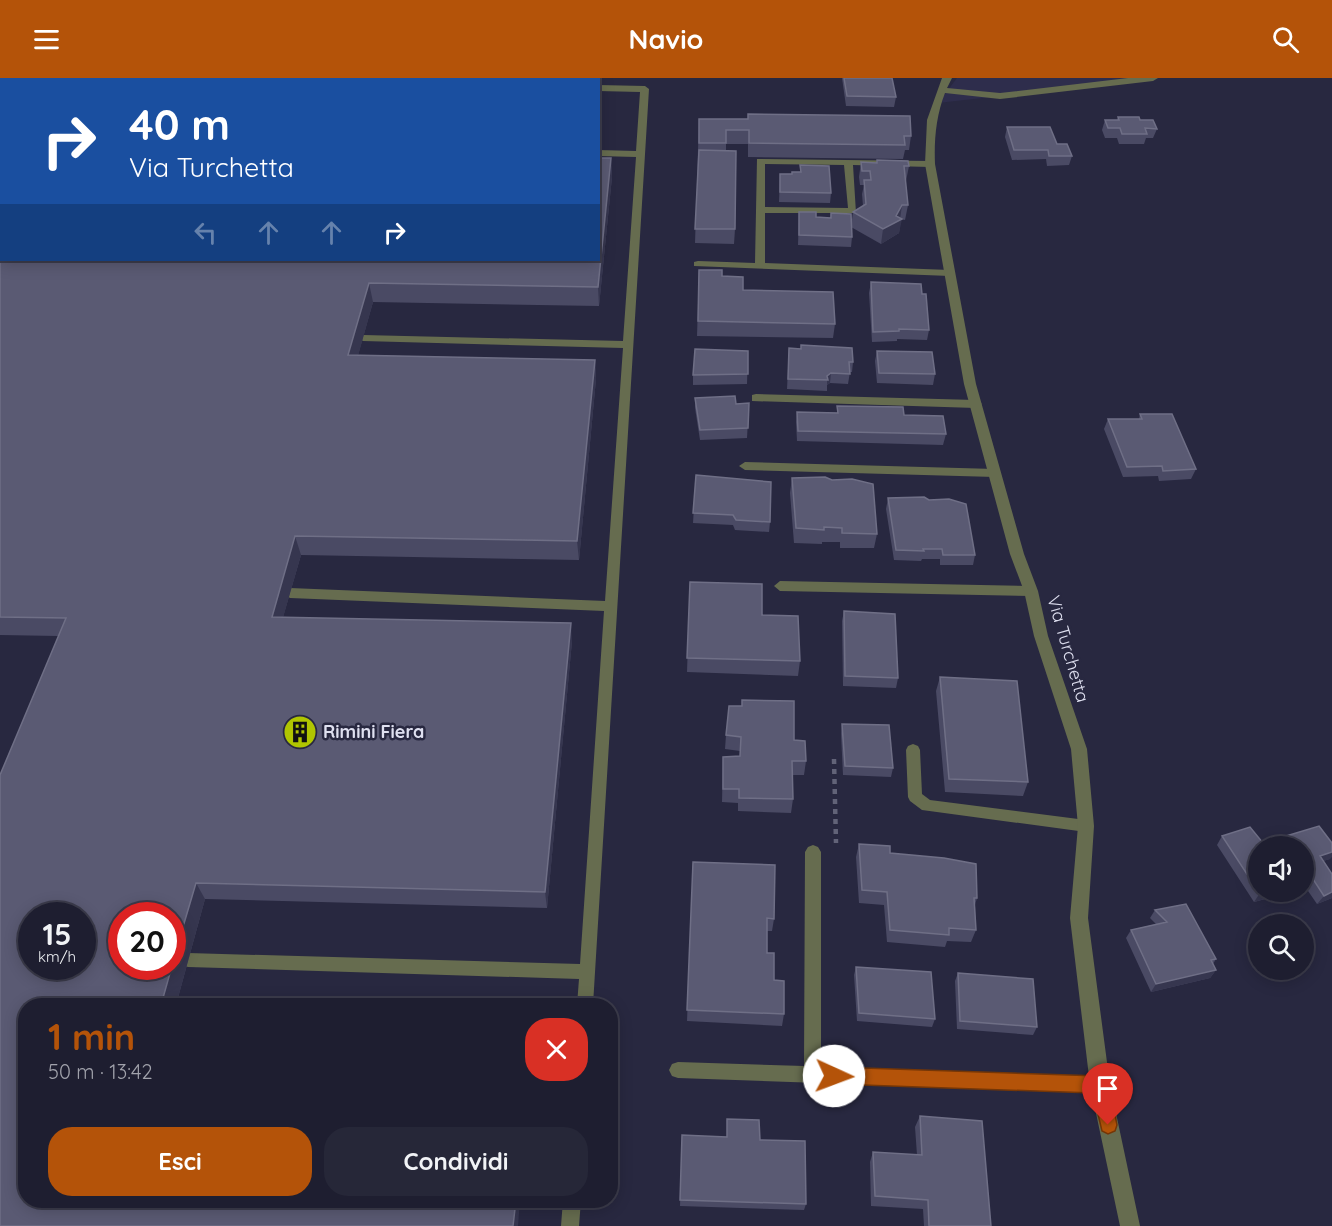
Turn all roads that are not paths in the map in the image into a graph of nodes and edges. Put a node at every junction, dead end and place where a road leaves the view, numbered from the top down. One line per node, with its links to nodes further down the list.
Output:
1 (1153, 78): 3 (street, Via Turchetta)
2 (646, 83): 4 (lane); 6 (lane)
3 (944, 84): 8 (street, Via Turchetta)
4 (600, 88)
5 (600, 153): 6 (lane)
6 (641, 153): 14 (lane)
7 (848, 162): 8 (lane); 9 (lane); 9 (lane)
8 (930, 164): 12 (street, Via Turchetta)
9 (760, 210): 11 (lane)
10 (698, 264): 11 (lane)
11 (760, 267): 12 (lane)
12 (950, 273): 16 (street, Via Turchetta)
13 (363, 338): 14 (lane)
14 (628, 345): 22 (lane)
15 (756, 398): 16 (lane)
16 (976, 404): 18 (street, Via Turchetta)
17 (745, 466): 18 (lane)
18 (995, 473): 20 (street, Via Turchetta)
19 (780, 586): 20 (lane)
20 (1031, 591): 24 (street, Via Turchetta)
21 (290, 593): 22 (lane)
22 (611, 606): 27 (lane)
23 (913, 750): 24 (lane)
24 (1086, 826): 31 (street, Via Turchetta)
25 (813, 855): 30 (lane)
26 (188, 960): 27 (lane)
27 (587, 972): 28 (lane)
28 (585, 998)
29 (678, 1070): 30 (lane)
30 (812, 1075): 31 (lane)
31 (1100, 1084): 34 (street, Via Turchetta)
32 (571, 1208): 33 (lane)
33 (570, 1226)
34 (1130, 1226)

